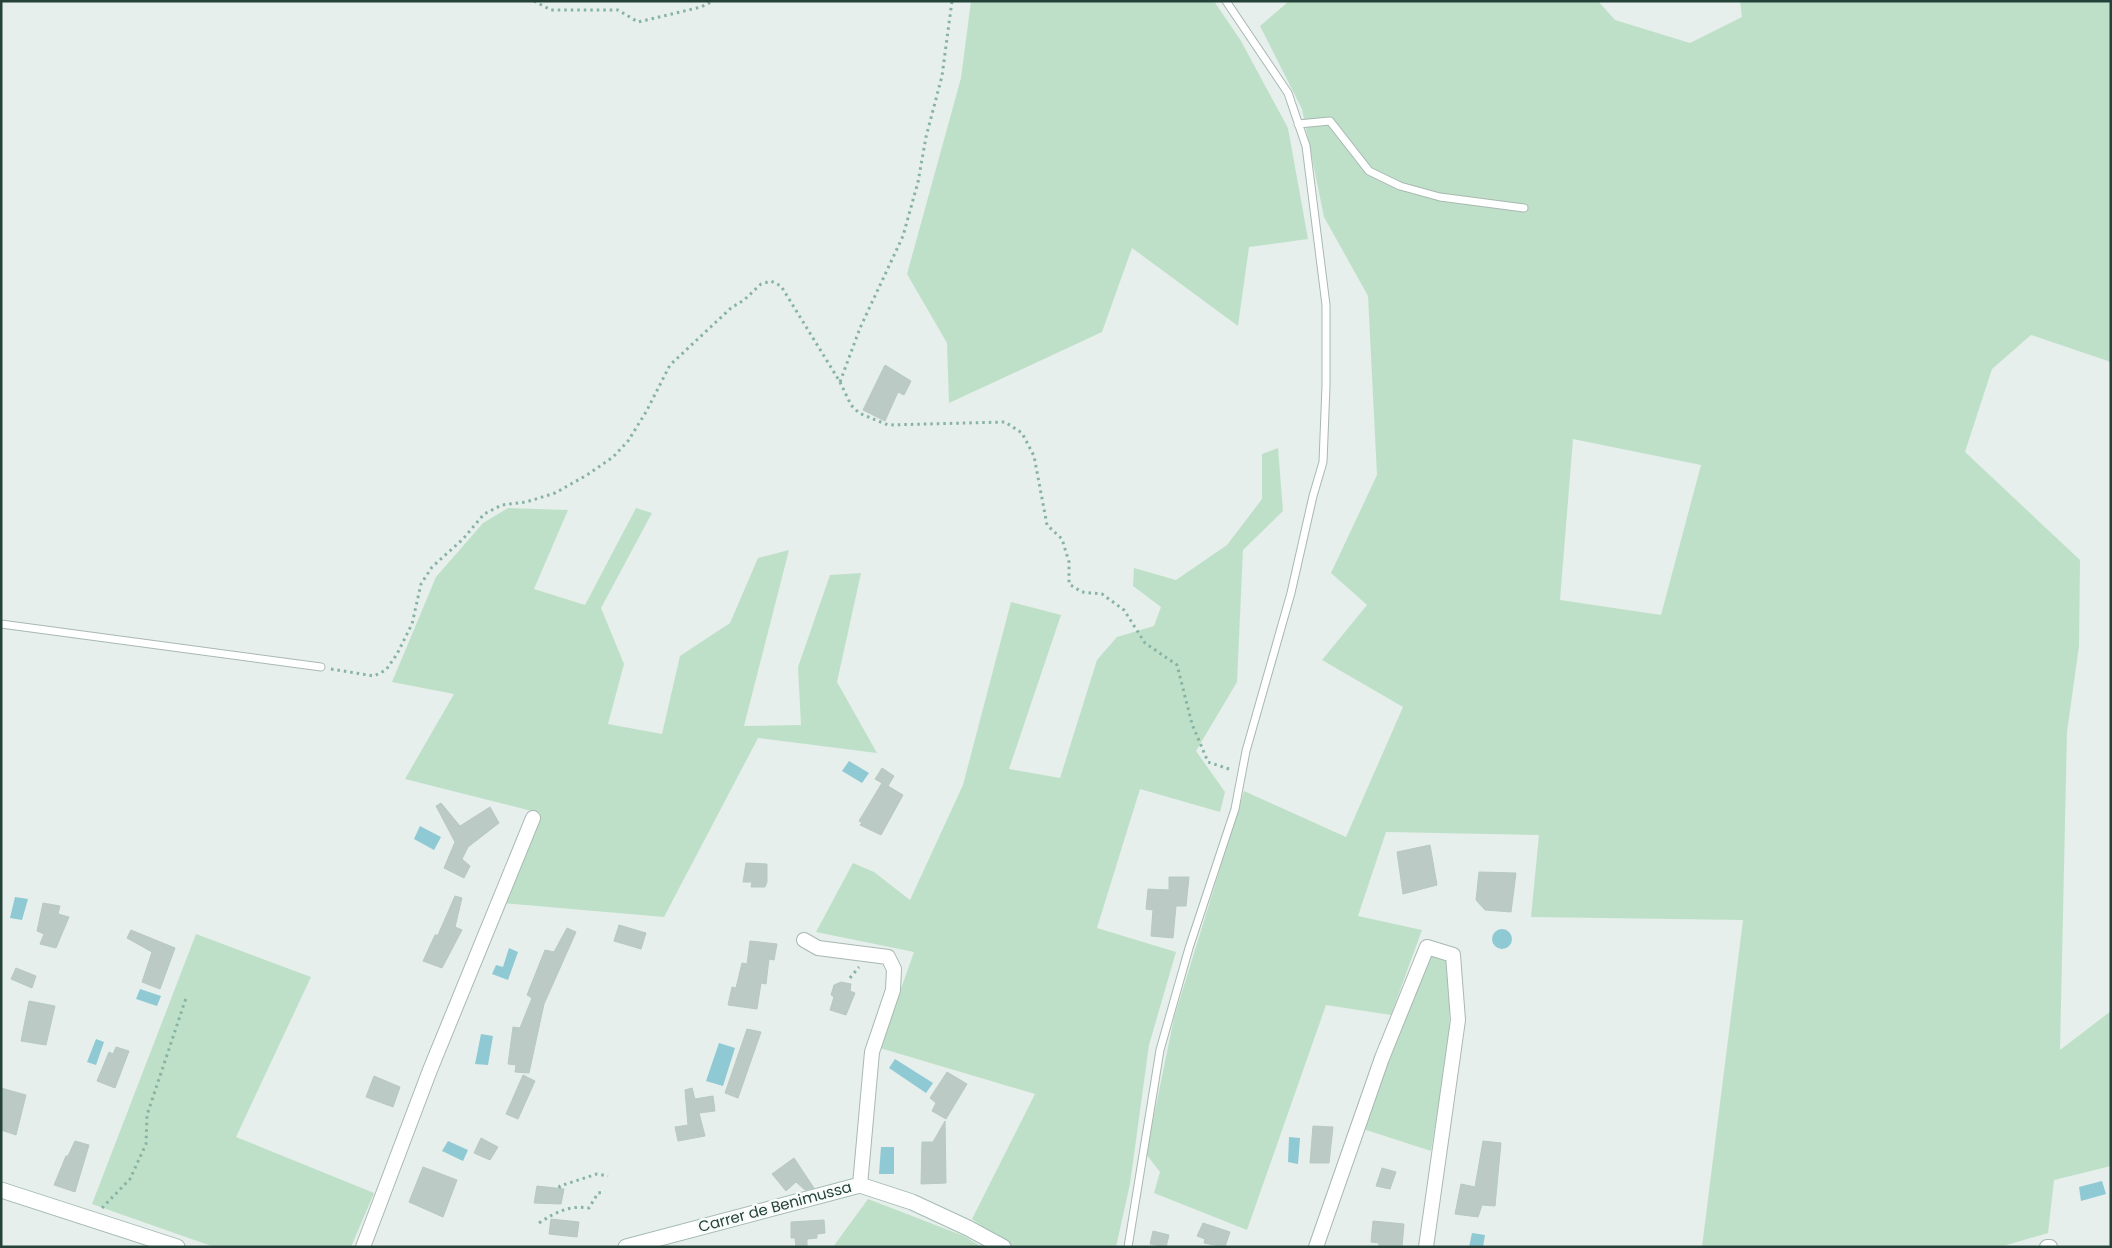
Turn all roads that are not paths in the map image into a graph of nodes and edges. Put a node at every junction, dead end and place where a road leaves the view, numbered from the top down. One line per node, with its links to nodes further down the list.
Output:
1 (1226, 1): 2 (lane)
2 (1298, 124): 3 (lane); 14 (lane)
3 (1524, 208)
4 (1, 624): 5 (lane)
5 (321, 667)
6 (533, 818): 11 (street)
7 (804, 940): 8 (street)
8 (860, 1185): 12 (street, Carrer de Benimussa); 13 (street, Carrer de Benimussa)
9 (1, 1190): 10 (street)
10 (177, 1247)
11 (363, 1247)
12 (626, 1247)
13 (1003, 1247)
14 (1128, 1247)
15 (1316, 1247): 16 (street)
16 (1426, 1247)

